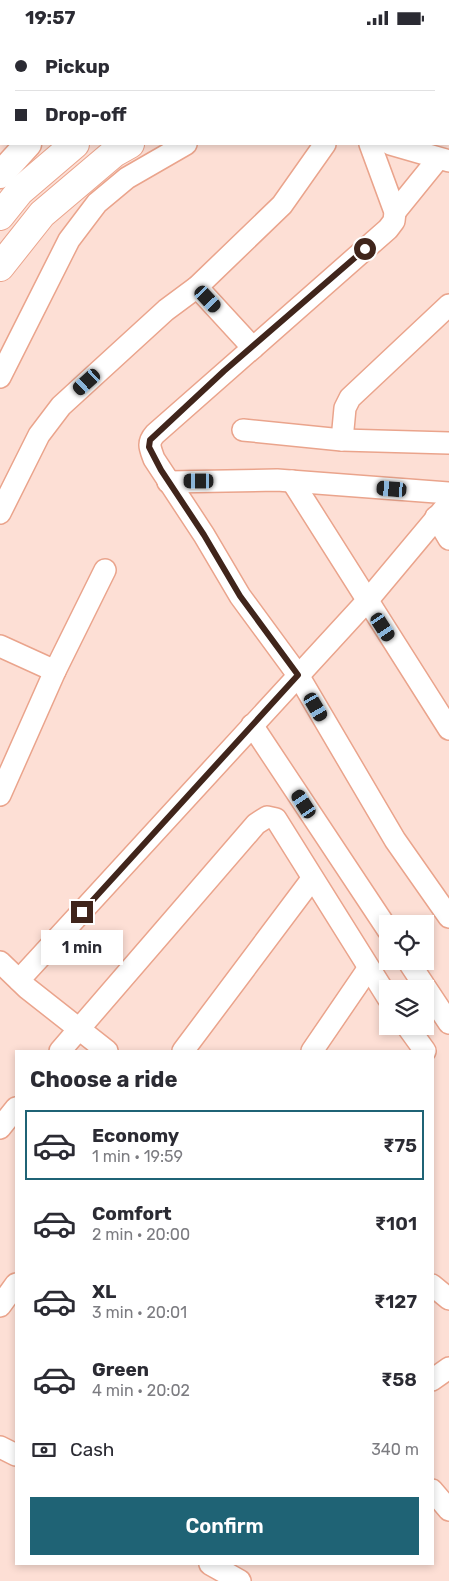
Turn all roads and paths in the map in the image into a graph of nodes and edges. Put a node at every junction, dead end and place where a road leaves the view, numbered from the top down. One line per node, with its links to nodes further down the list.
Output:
1 (27, 145): 9 (main road)
2 (74, 145): 11 (highway)
3 (128, 145): 12 (highway)
4 (184, 145): 16 (street)
5 (324, 145): 13 (street)
6 (370, 145): 10 (street)
7 (393, 145): 8 (street)
8 (443, 160): 10 (street)
9 (0, 175)
10 (395, 212): 15 (street)
11 (0, 216)
12 (0, 267)
13 (197, 287): 15 (street); 24 (street)
14 (449, 305): 18 (street)
15 (253, 348): 20 (street)
16 (0, 377)
17 (243, 430): 18 (street)
18 (342, 440): 19 (street)
19 (449, 443)
20 (168, 481): 21 (street); 30 (street)
21 (292, 481): 22 (street); 27 (street)
22 (449, 493)
23 (442, 510): 25 (street); 27 (street)
24 (0, 513)
25 (449, 539)
26 (105, 570): 29 (street)
27 (366, 601): 30 (street); 32 (street)
28 (0, 646): 29 (street)
29 (55, 671): 33 (street)
30 (298, 675): 31 (street); 35 (street)
31 (252, 725): 36 (street); 40 (street)
32 (449, 729)
33 (0, 795)
34 (312, 879): 38 (street); 43 (street); 47 (street)
35 (448, 915)
36 (379, 916)
37 (0, 962): 40 (street)
38 (368, 969): 41 (street); 48 (street)
39 (414, 970): 42 (street)
40 (19, 980): 43 (street)
41 (379, 985)
42 (449, 1023)
43 (78, 1029): 45 (street); 46 (street)
44 (413, 1035): 49 (street)
45 (61, 1050)
46 (106, 1050)
47 (184, 1050)
48 (313, 1050)
49 (424, 1050)
50 (15, 1108): 51 (street)
51 (0, 1128)
52 (15, 1284): 55 (street)
53 (434, 1287): 54 (street)
54 (449, 1299)
55 (0, 1306)
56 (449, 1368): 57 (street)
57 (434, 1379)
58 (0, 1447): 59 (street)
59 (15, 1454)
60 (434, 1492): 61 (street)
61 (449, 1510)
62 (212, 1565): 63 (street)
63 (240, 1581)

